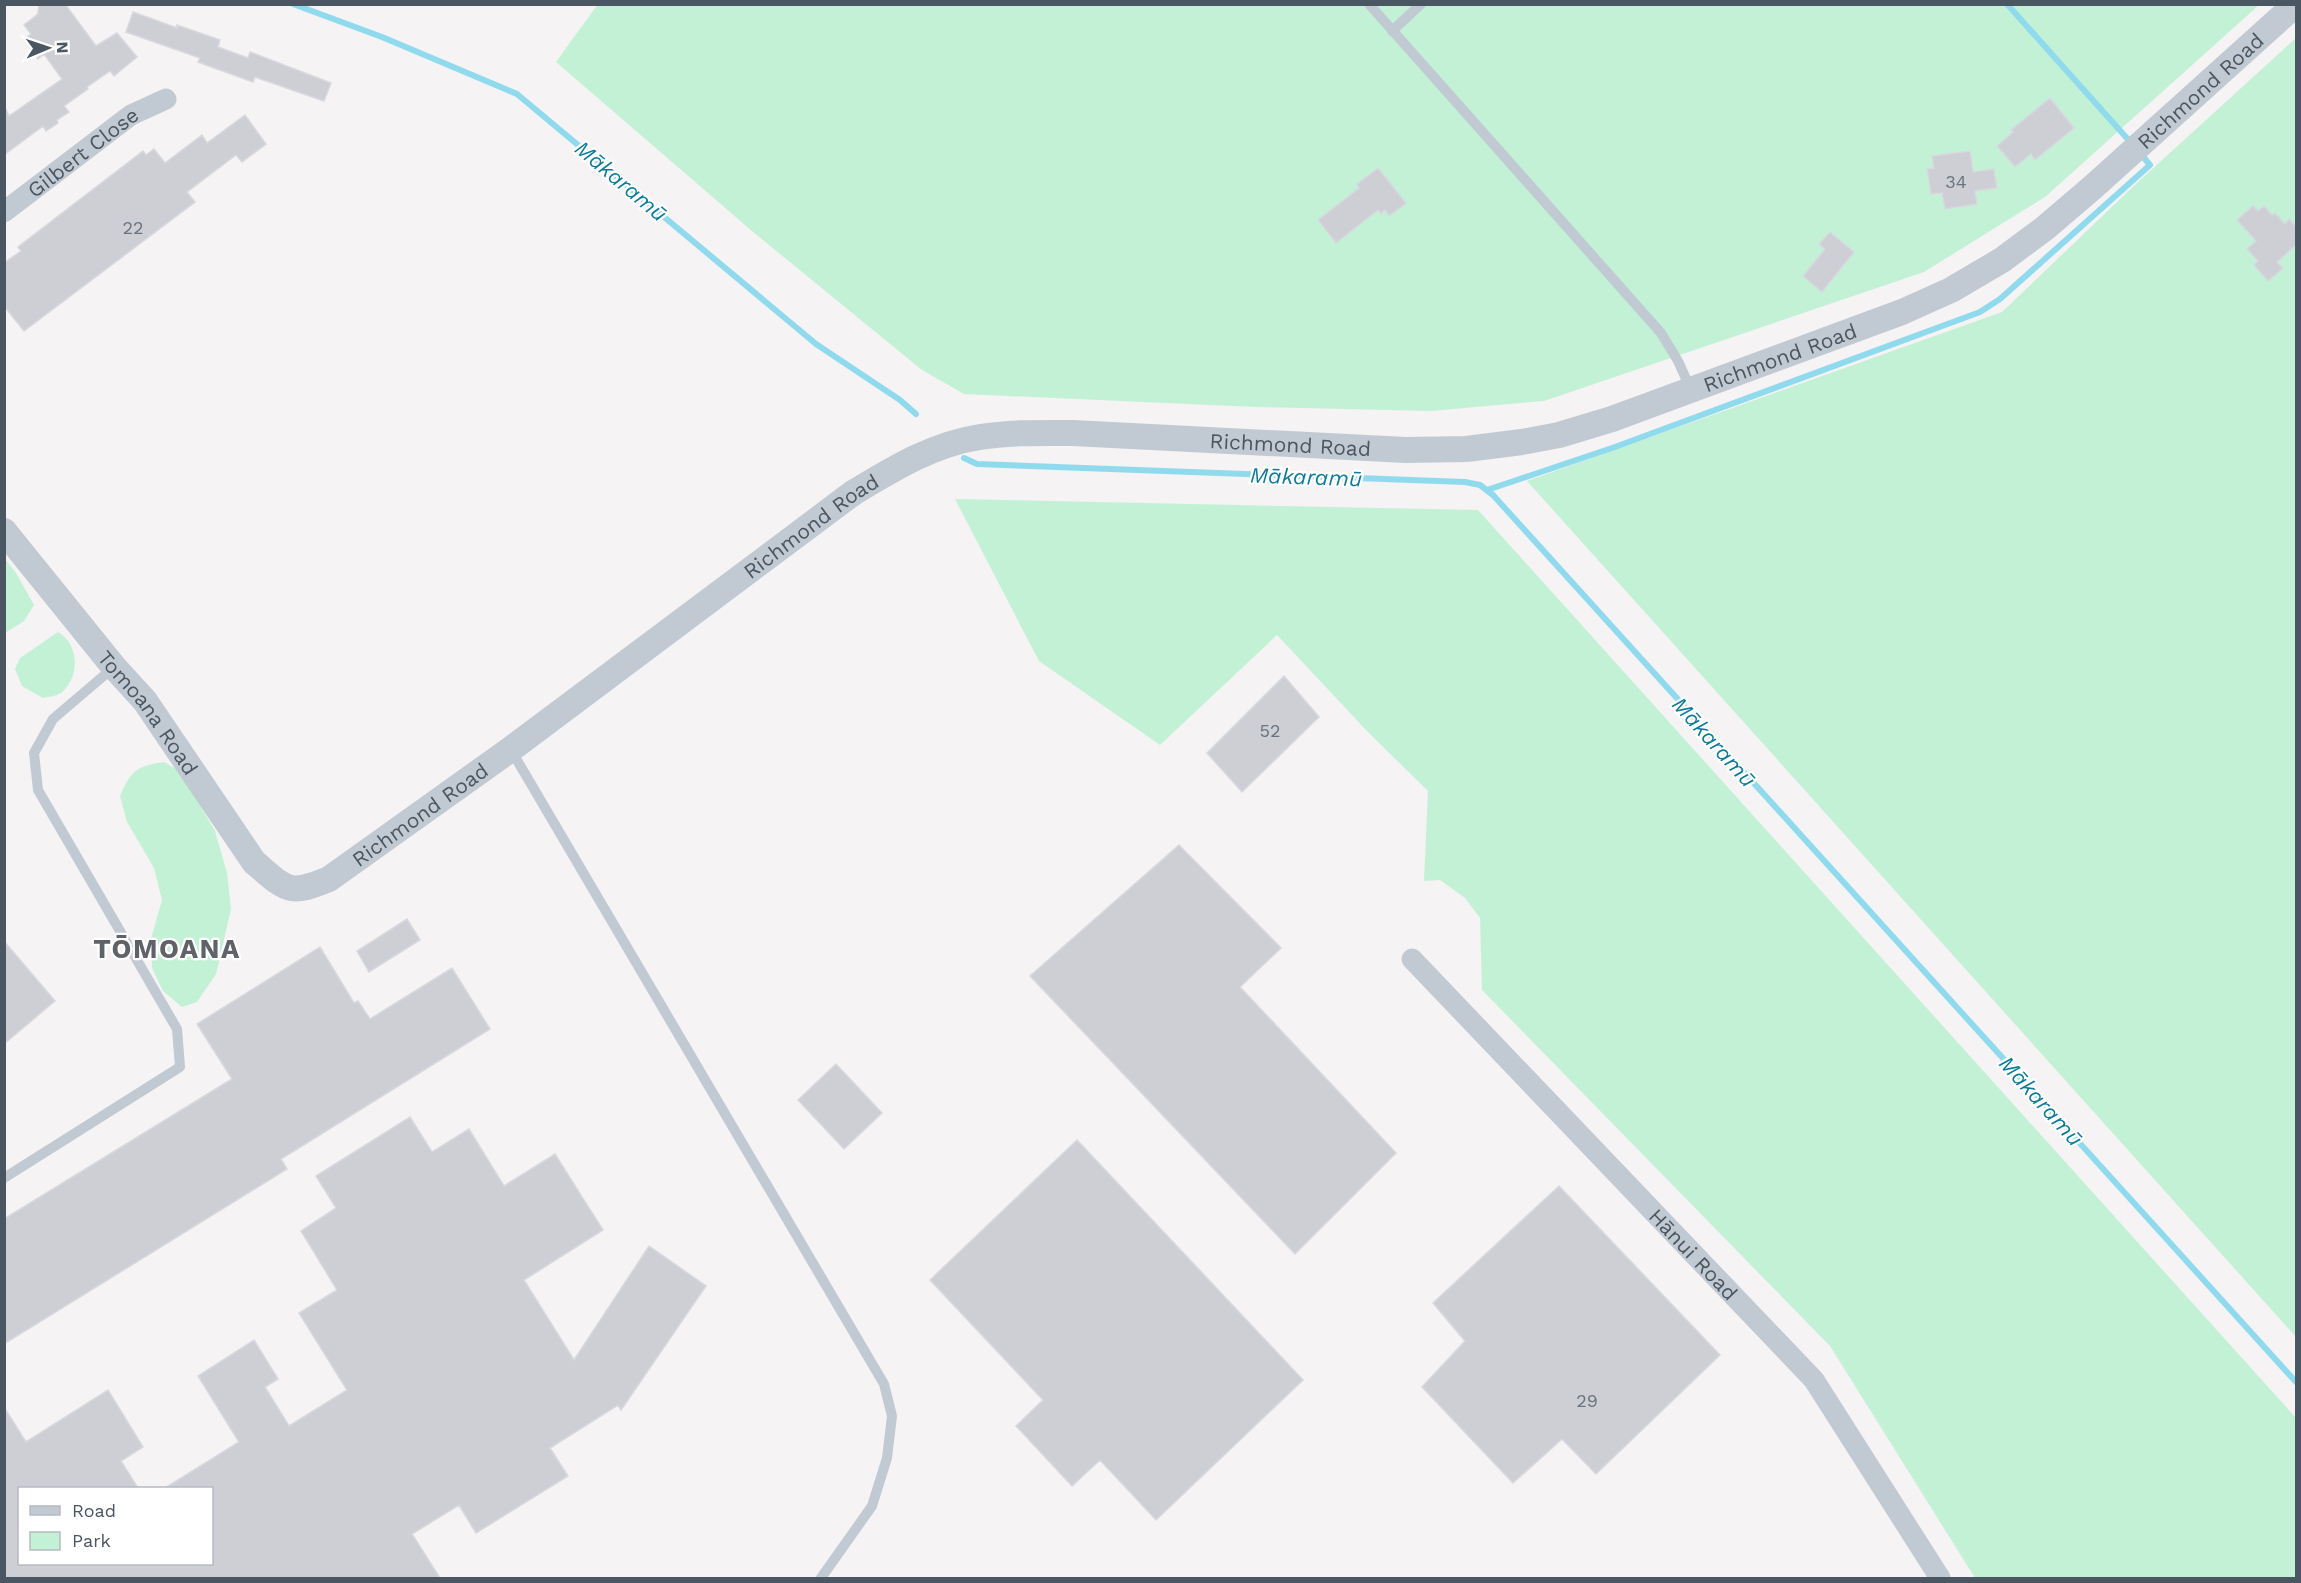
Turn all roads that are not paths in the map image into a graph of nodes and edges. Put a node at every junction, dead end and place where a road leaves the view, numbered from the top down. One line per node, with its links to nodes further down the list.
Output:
1 (1369, 4): 4 (lane)
2 (1422, 4): 4 (lane)
3 (2296, 4): 7 (street, Richmond Road)
4 (1392, 31): 7 (lane)
5 (166, 99): 6 (street, Gilbert Close)
6 (4, 212)
7 (1691, 390): 10 (street, Richmond Road)
8 (4, 531): 9 (street, Tomoana Road)
9 (114, 667): 11 (street, Tomoana Road); 13 (lane)
10 (511, 749): 11 (street, Richmond Road); 14 (lane)
11 (294, 891)
12 (1412, 959): 15 (street, Hānui Road)
13 (4, 1178)
14 (821, 1578)
15 (1940, 1578)

